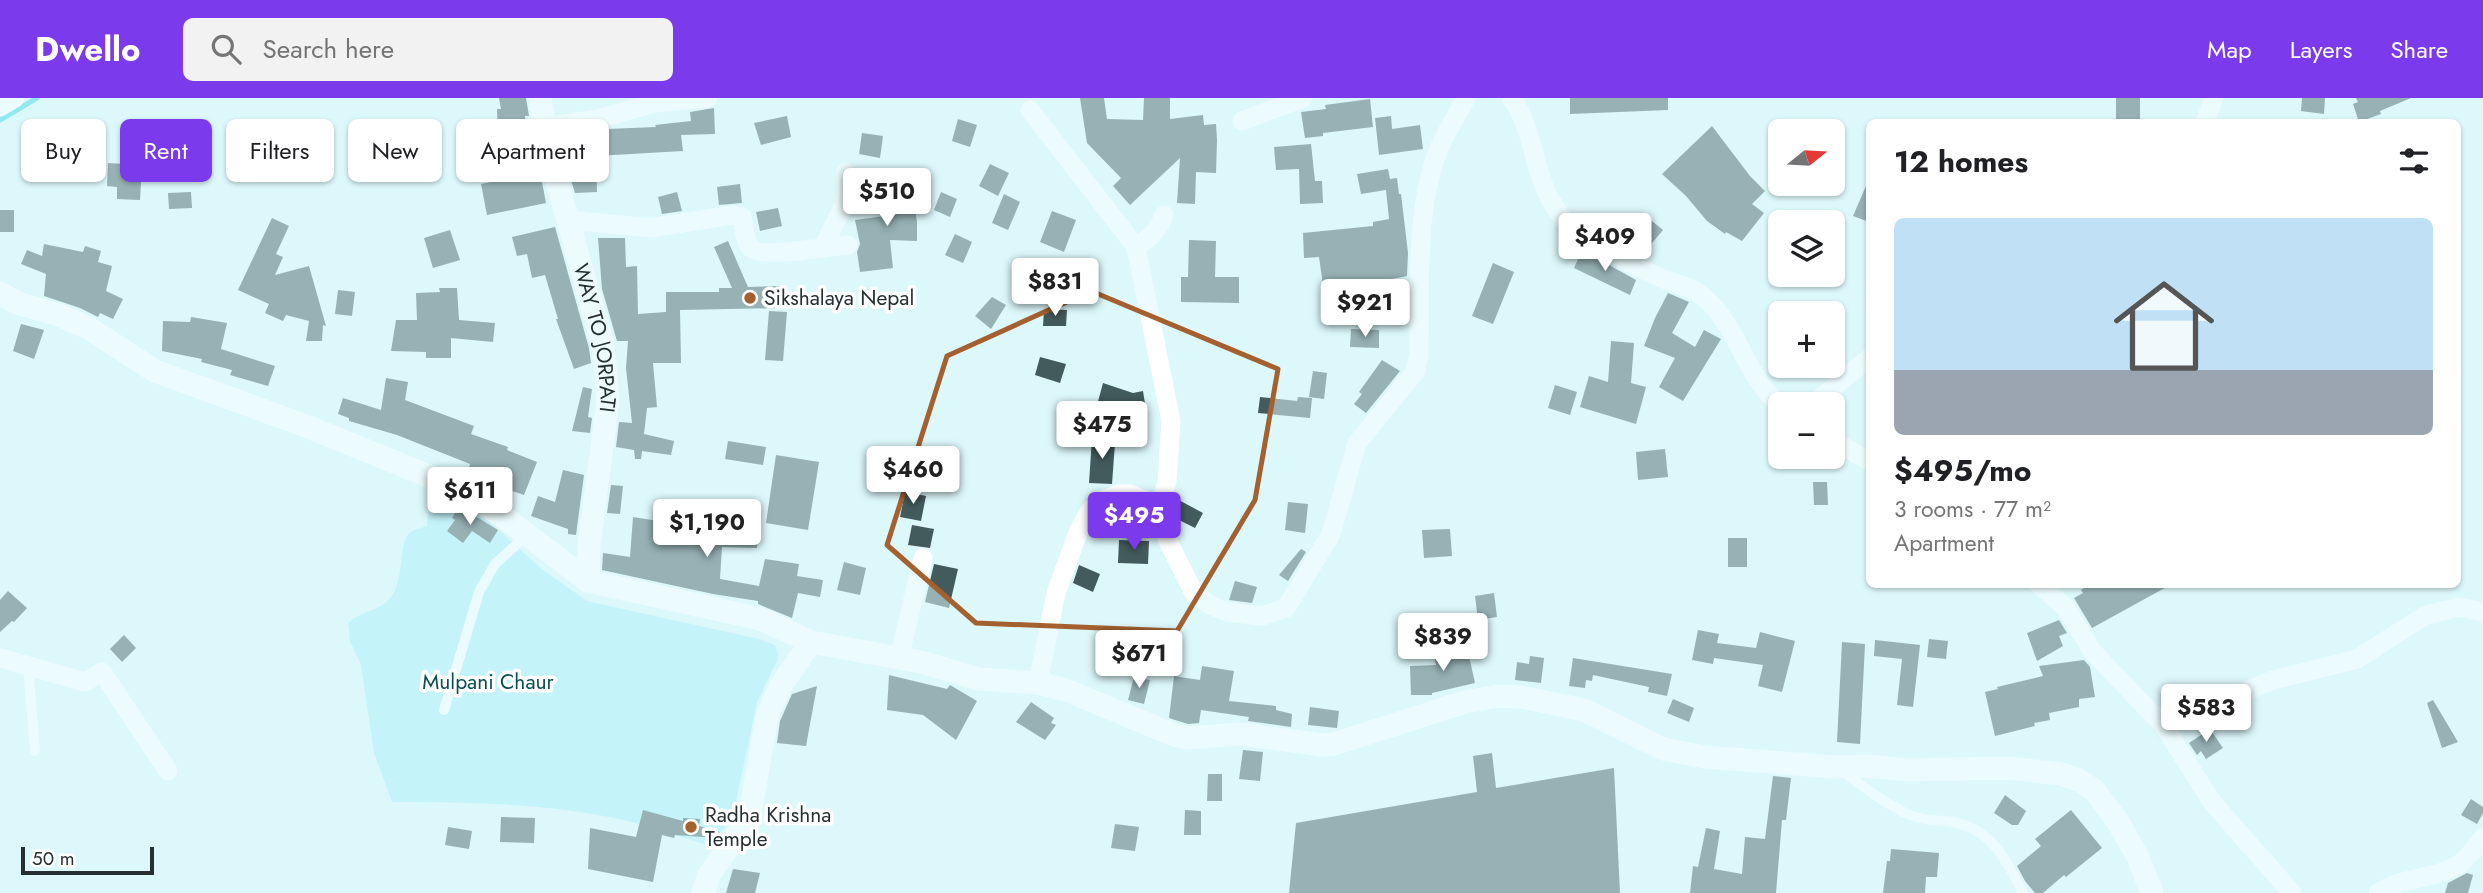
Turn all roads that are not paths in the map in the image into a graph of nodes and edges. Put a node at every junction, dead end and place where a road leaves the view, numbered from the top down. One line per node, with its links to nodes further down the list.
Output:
1 (15, 98): 8 (street)
2 (540, 98): 10 (street, WAY TO JORPATI)
3 (708, 98): 11 (street)
4 (1303, 98): 13 (street)
5 (1511, 98): 23 (street)
6 (2214, 98): 12 (street)
7 (1464, 99): 27 (street)
8 (0, 107)
9 (1030, 110): 20 (street)
10 (544, 119)
11 (592, 119)
12 (2206, 119)
13 (1242, 121)
14 (845, 172): 19 (street)
15 (558, 182): 17 (street, WAY TO JORPATI)
16 (1164, 215): 20 (street)
17 (569, 220): 19 (street); 30 (street, WAY TO JORPATI)
18 (848, 245): 19 (street)
19 (824, 246)
20 (1136, 247): 27 (street)
21 (0, 293): 28 (street)
22 (1866, 360): 24 (street)
23 (1769, 392)
24 (1828, 392)
25 (1845, 447): 26 (street)
26 (1866, 459)
27 (1160, 506): 37 (street)
28 (526, 536): 30 (street); 38 (lane)
29 (923, 558): 35 (street)
30 (588, 581): 33 (street)
31 (2043, 588): 39 (street)
32 (2483, 612): 39 (street)
33 (811, 642): 35 (street); 44 (street)
34 (0, 658): 36 (street)
35 (899, 658): 37 (street)
36 (28, 665): 40 (lane); 42 (street)
37 (1038, 683): 41 (street)
38 (444, 710)
39 (2164, 726): 47 (street)
40 (35, 751)
41 (1835, 767): 45 (lane); 46 (street)
42 (168, 771)
43 (2483, 838): 48 (street)
44 (703, 893)
45 (2022, 893)
46 (2152, 893)
47 (2291, 893)
48 (2378, 893)

